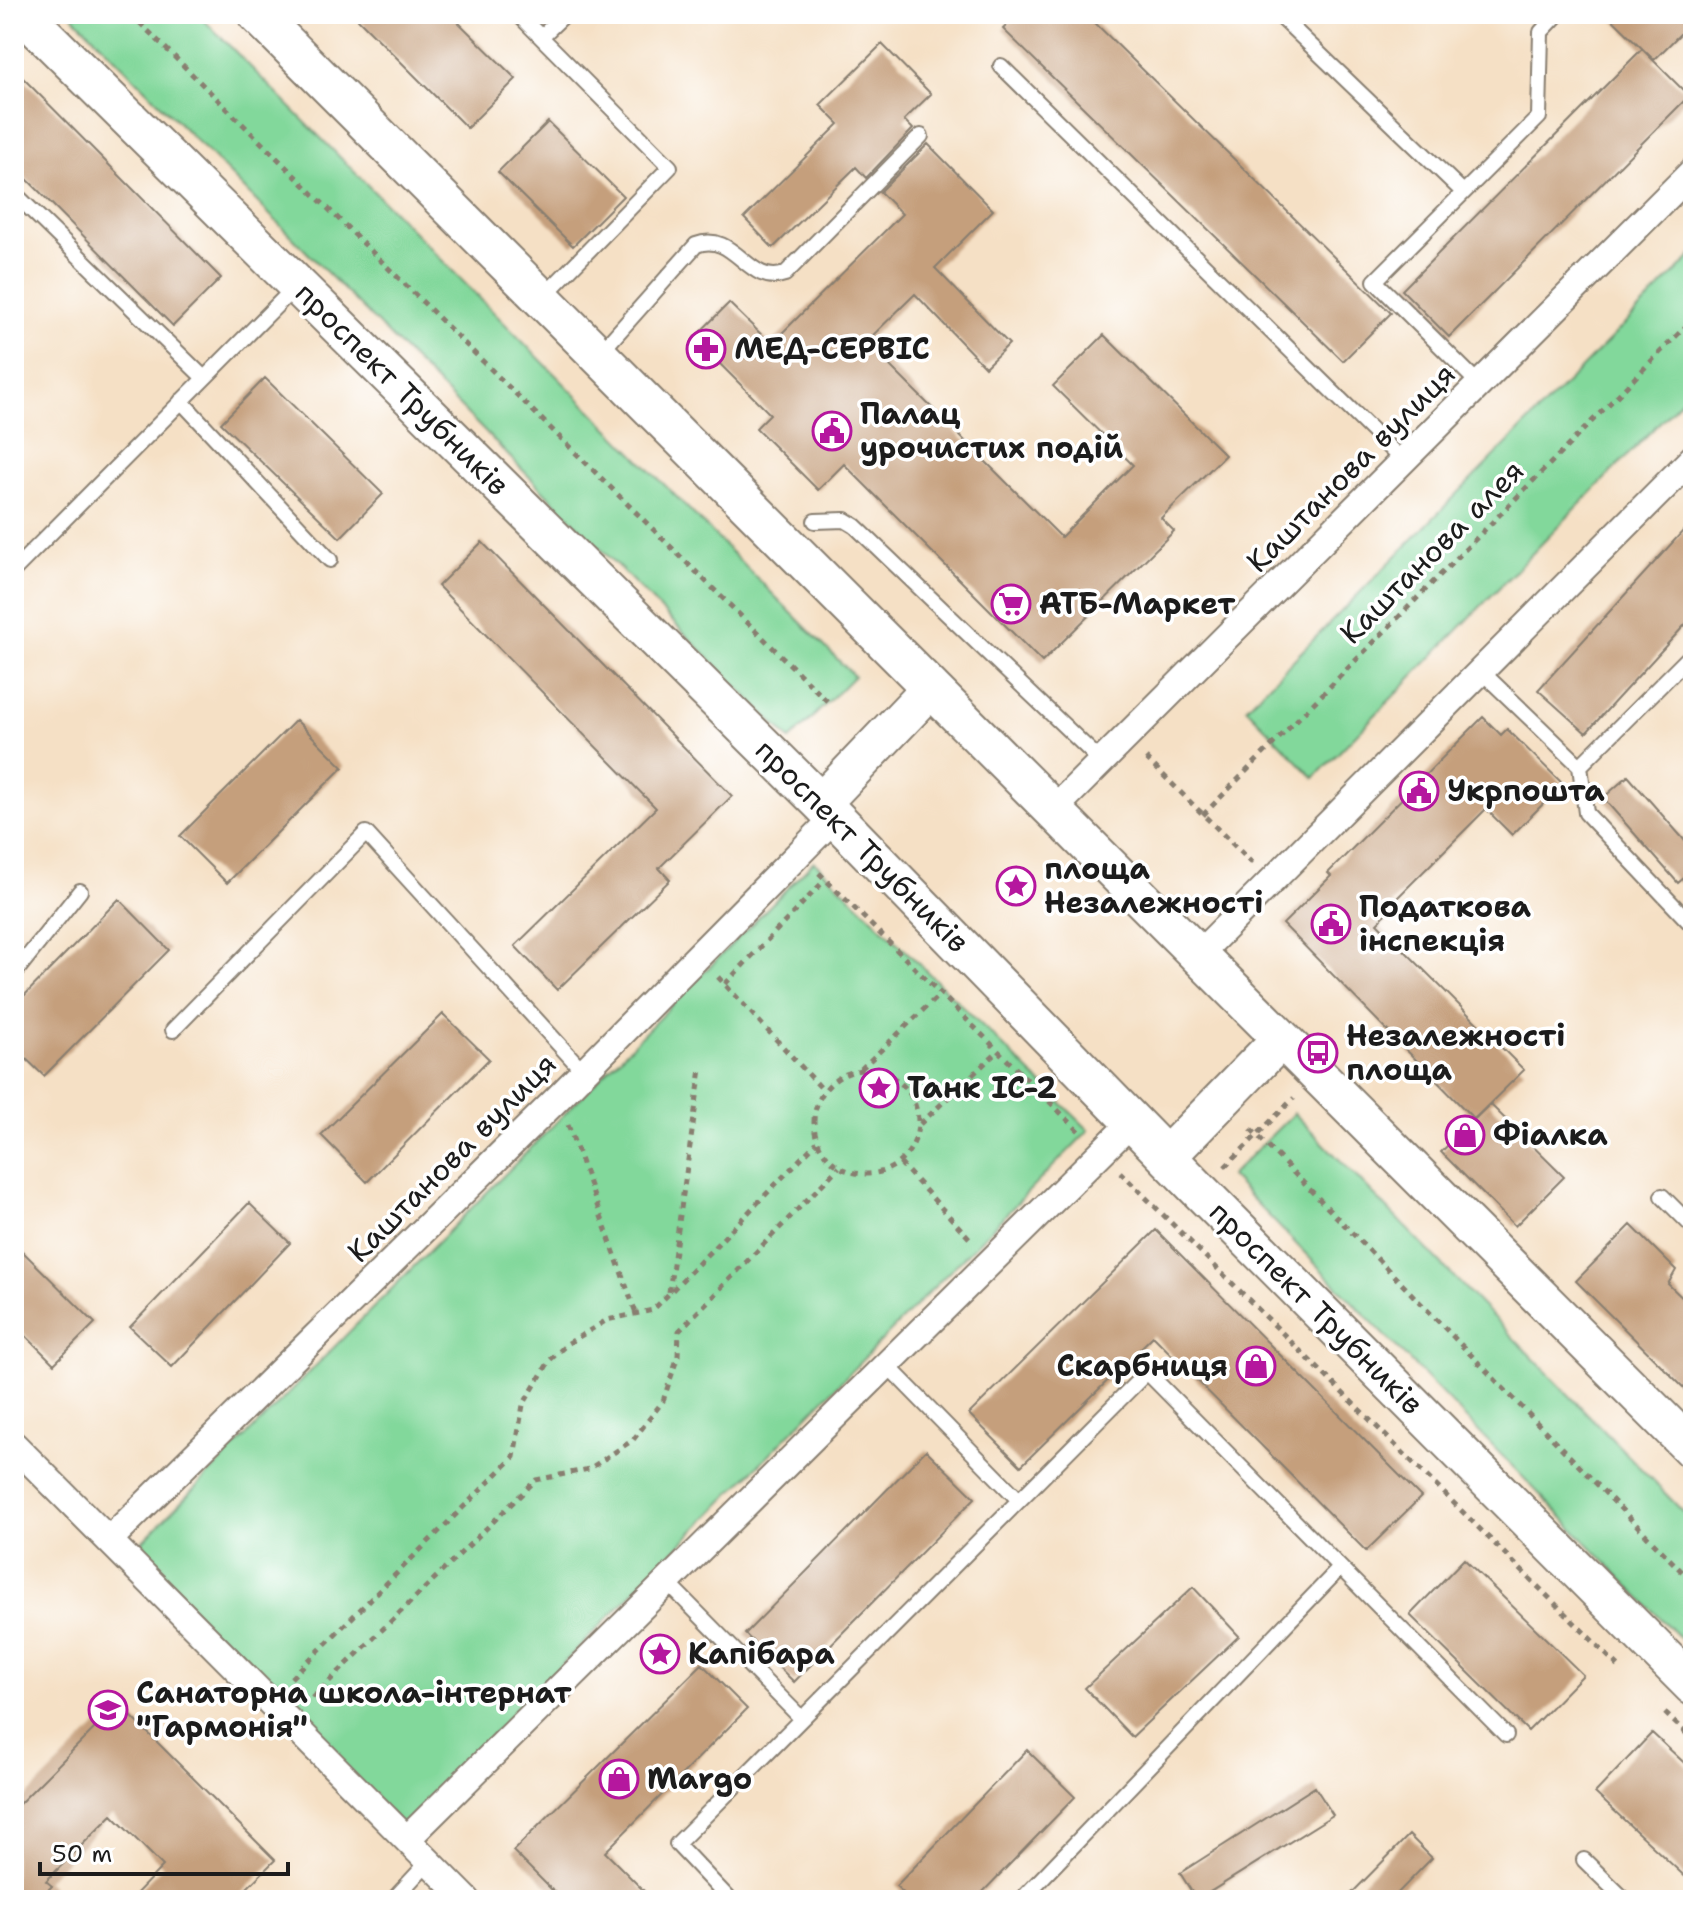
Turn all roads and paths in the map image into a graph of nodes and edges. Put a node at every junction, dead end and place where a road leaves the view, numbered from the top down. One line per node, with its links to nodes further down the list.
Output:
1 (23, 14): 14 (main road, проспект Трубників)
2 (131, 14): 29 (path)
3 (257, 14): 15 (main road)
4 (518, 14): 8 (lane)
5 (565, 14): 8 (lane)
6 (1278, 14): 12 (lane)
7 (1558, 14): 12 (lane)
8 (541, 37): 15 (lane)
9 (1001, 66): 22 (lane)
10 (921, 136): 17 (lane)
11 (1693, 171): 19 (street, Каштанова вулиця)
12 (1463, 192): 19 (lane)
13 (14, 193): 18 (lane)
14 (297, 285): 18 (lane); 33 (main road, проспект Трубників)
15 (541, 299): 17 (main road)
16 (1693, 319): 35 (path, Каштанова алея)
17 (597, 356): 28 (main road)
18 (204, 378): 20 (lane)
19 (1480, 385): 22 (street, Каштанова вулиця)
20 (181, 401): 24 (lane); 25 (lane)
21 (1693, 458): 27 (street)
22 (1403, 461): 30 (street, Каштанова вулиця)
23 (815, 521): 31 (lane)
24 (330, 560)
25 (14, 570)
26 (1693, 653): 32 (lane)
27 (1481, 671): 32 (lane); 38 (street)
28 (931, 688): 33 (main road); 34 (main road)
29 (828, 702)
30 (1126, 738): 31 (street, Каштанова вулиця); 35 (path)
31 (1102, 762): 34 (street, Каштанова вулиця)
32 (1580, 766): 40 (lane)
33 (828, 810): 36 (street, Каштанова вулиця); 55 (main road, проспект Трубників)
34 (1053, 810): 41 (main road)
35 (1203, 815): 38 (path)
36 (800, 854): 37 (path); 42 (street, Каштанова вулиця)
37 (825, 880): 44 (path); 45 (path)
38 (1271, 882): 41 (street)
39 (80, 891): 43 (lane)
40 (1693, 926)
41 (1198, 955): 47 (main road)
42 (698, 957): 44 (path); 51 (street, Каштанова вулиця)
43 (14, 974)
44 (725, 984): 53 (path)
45 (940, 994): 48 (path); 50 (path)
46 (173, 1030): 51 (lane)
47 (1281, 1039): 52 (main road); 61 (main road)
48 (998, 1051): 56 (path); 60 (path)
49 (701, 1069): 69 (path)
50 (860, 1070): 53 (path); 56 (path)
51 (584, 1072): 54 (street, Каштанова вулиця)
52 (1318, 1075): 58 (path); 73 (main road)
53 (824, 1091): 59 (path)
54 (558, 1098): 70 (path); 75 (street, Каштанова вулиця)
55 (1132, 1122): 60 (street); 61 (main road, проспект Трубників)
56 (919, 1124): 62 (path)
57 (1251, 1129): 58 (path)
58 (1257, 1135): 64 (path); 78 (path)
59 (817, 1142): 63 (path); 69 (path)
60 (1101, 1153): 66 (path); 68 (street)
61 (1167, 1156): 64 (main road, проспект Трубників)
62 (900, 1163): 63 (path); 68 (path)
63 (839, 1167): 82 (path)
64 (1200, 1191): 66 (path); 81 (main road, проспект Трубників)
65 (1662, 1196): 67 (lane)
66 (1170, 1221): 79 (path)
67 (1693, 1227)
68 (1005, 1248): 71 (street)
69 (669, 1293): 70 (path)
70 (636, 1313): 80 (path)
71 (887, 1365): 74 (lane); 77 (street)
72 (14, 1445): 75 (street)
73 (1693, 1450)
74 (1019, 1500): 76 (lane); 84 (lane)
75 (109, 1540): 87 (street)
76 (1340, 1568): 85 (lane); 93 (lane)
77 (667, 1582): 84 (lane); 87 (street)
78 (1693, 1583)
79 (1626, 1674)
80 (291, 1678)
81 (1693, 1686)
82 (312, 1698)
83 (1660, 1707): 86 (path)
84 (801, 1718): 92 (lane)
85 (1506, 1735)
86 (1693, 1740)
87 (407, 1839): 89 (street)
88 (1584, 1860): 94 (lane)
89 (429, 1861): 90 (lane); 91 (street)
90 (393, 1900)
91 (467, 1900)
92 (730, 1900)
93 (1021, 1900)
94 (1625, 1900)

